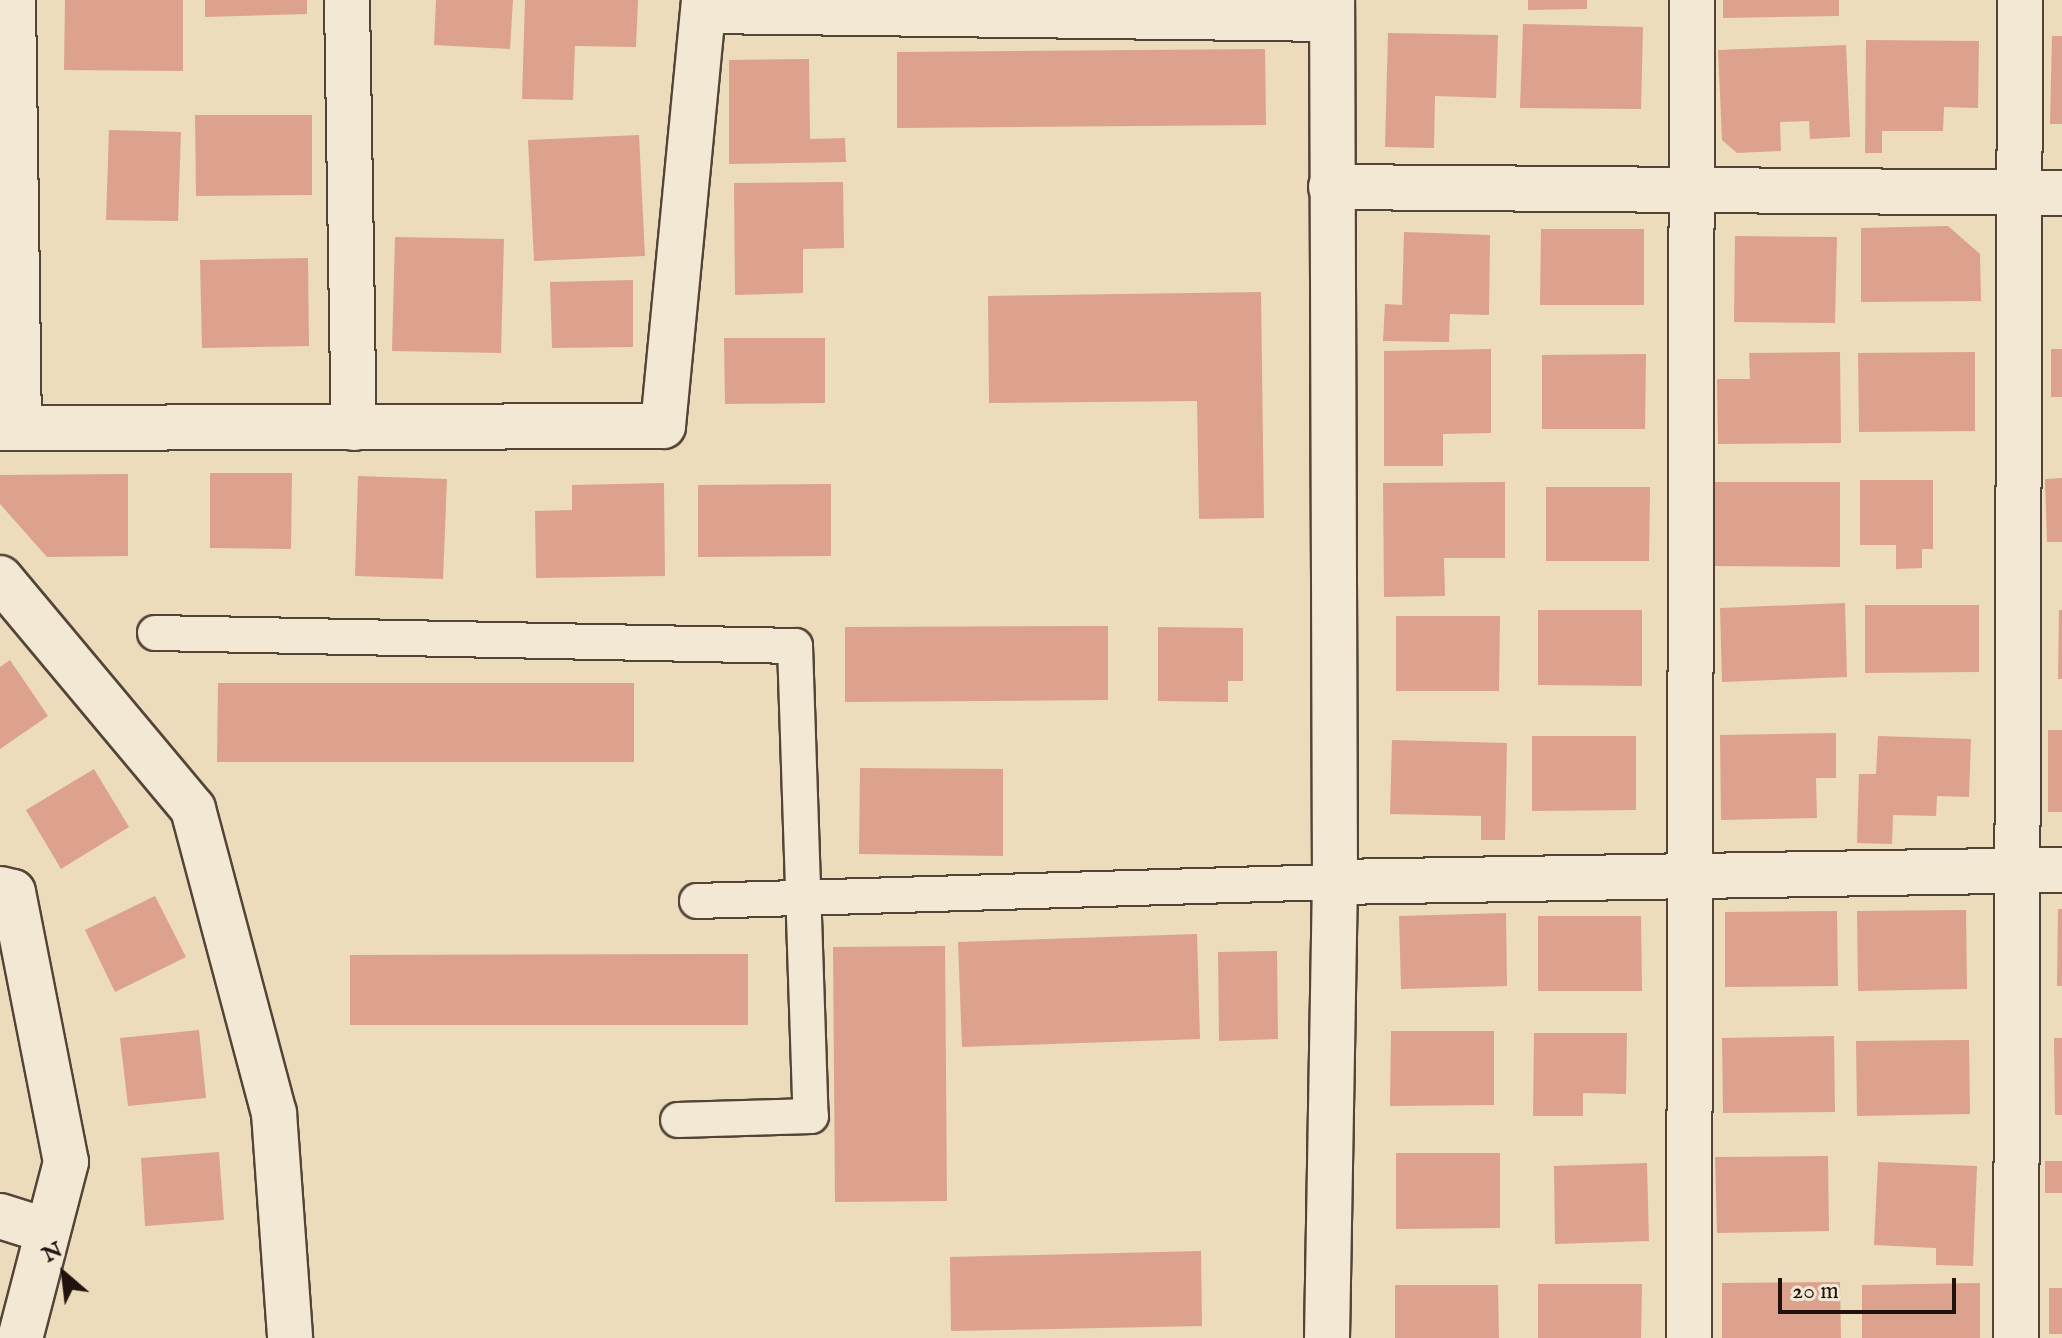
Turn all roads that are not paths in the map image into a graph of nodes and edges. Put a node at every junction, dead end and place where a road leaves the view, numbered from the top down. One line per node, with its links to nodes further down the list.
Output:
1 (13, 0): 10 (street)
2 (347, 0): 11 (street)
3 (1692, 0): 8 (street)
4 (2020, 0): 9 (street)
5 (704, 6): 6 (street); 11 (street)
6 (1332, 10): 7 (street)
7 (1331, 187): 8 (street); 17 (street)
8 (1696, 190): 9 (street); 16 (street)
9 (2042, 193): 14 (street)
10 (10, 428): 11 (street)
11 (354, 428)
12 (0, 578): 25 (street)
13 (155, 633): 19 (lane)
14 (2018, 868): 15 (street); 16 (street); 28 (street)
15 (2062, 870)
16 (1689, 876): 17 (street); 27 (street)
17 (1335, 882): 19 (lane); 26 (street)
18 (4, 885): 23 (street)
19 (804, 898): 20 (lane); 21 (lane)
20 (697, 901)
21 (678, 1120)
22 (0, 1216): 23 (street)
23 (48, 1231): 24 (street)
24 (20, 1338)
25 (290, 1338)
26 (1327, 1338)
27 (1689, 1338)
28 (2016, 1338)

